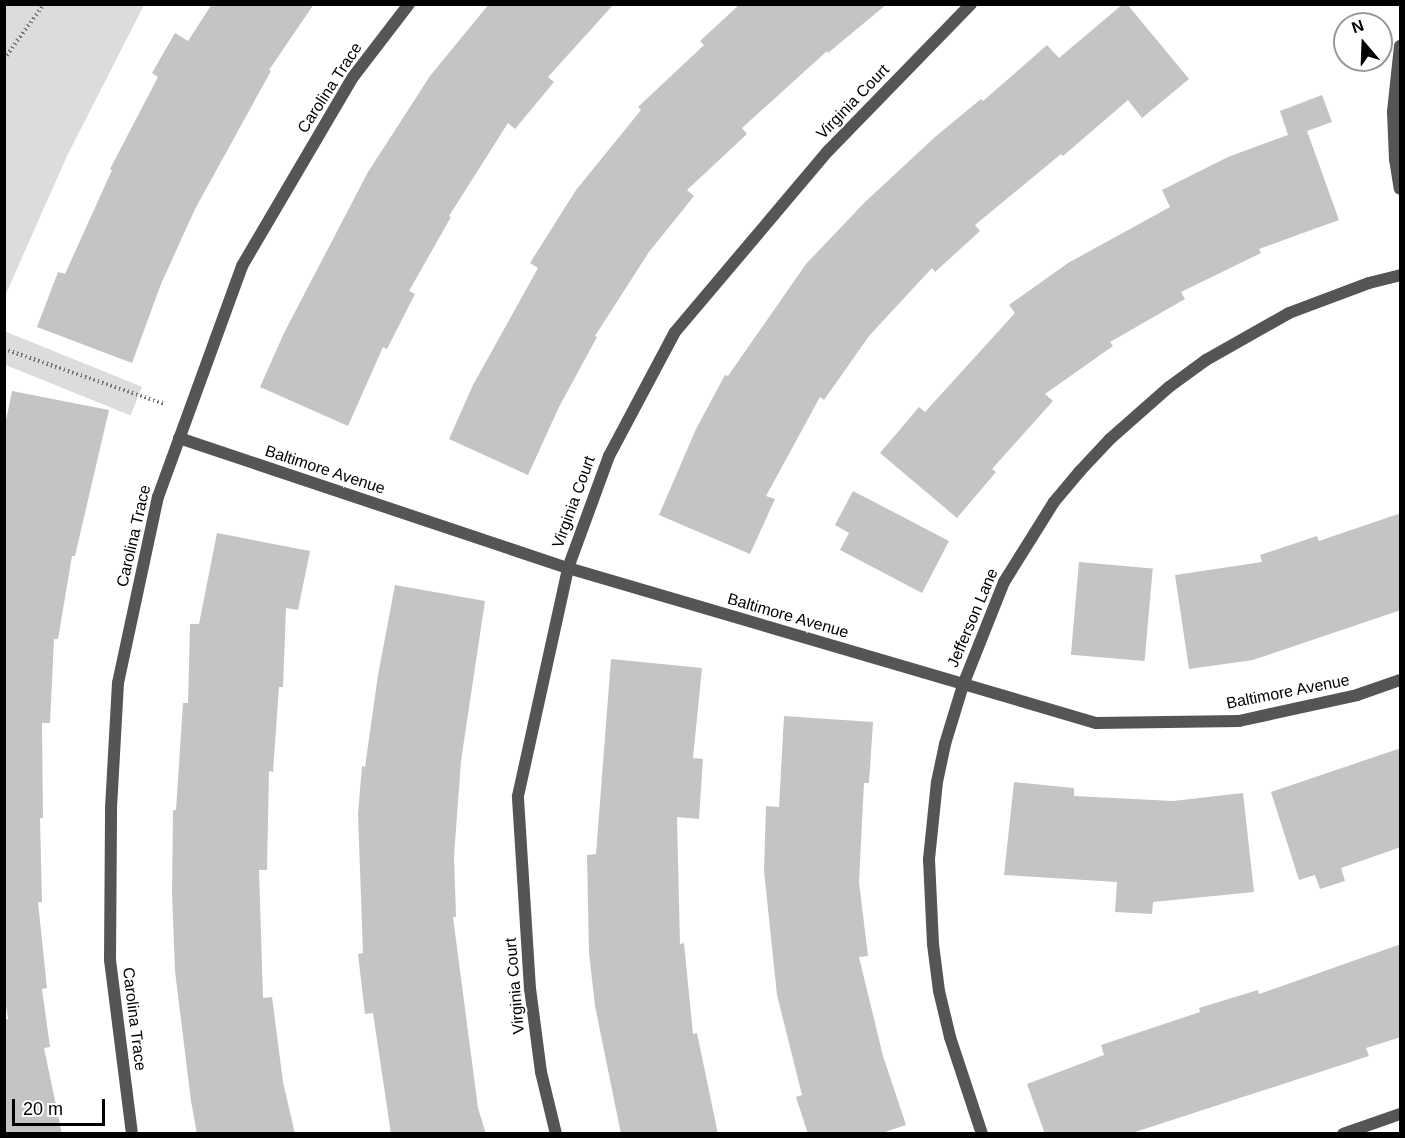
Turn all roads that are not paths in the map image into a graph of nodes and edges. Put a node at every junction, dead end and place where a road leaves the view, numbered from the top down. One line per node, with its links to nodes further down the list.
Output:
1 (409, 4): 6 (street, Carolina Trace)
2 (971, 4): 7 (street, Virginia Court)
3 (1401, 46): 4 (street)
4 (1401, 189)
5 (1401, 275): 9 (street, Jefferson Lane)
6 (179, 438): 7 (street, Baltimore Avenue); 11 (street, Carolina Trace)
7 (568, 568): 9 (street, Baltimore Avenue); 12 (street, Virginia Court)
8 (1401, 680): 9 (street, Baltimore Avenue)
9 (963, 685): 13 (street, Jefferson Lane)
10 (1401, 1114): 14 (street)
11 (132, 1134)
12 (556, 1134)
13 (982, 1134)
14 (1342, 1134)

